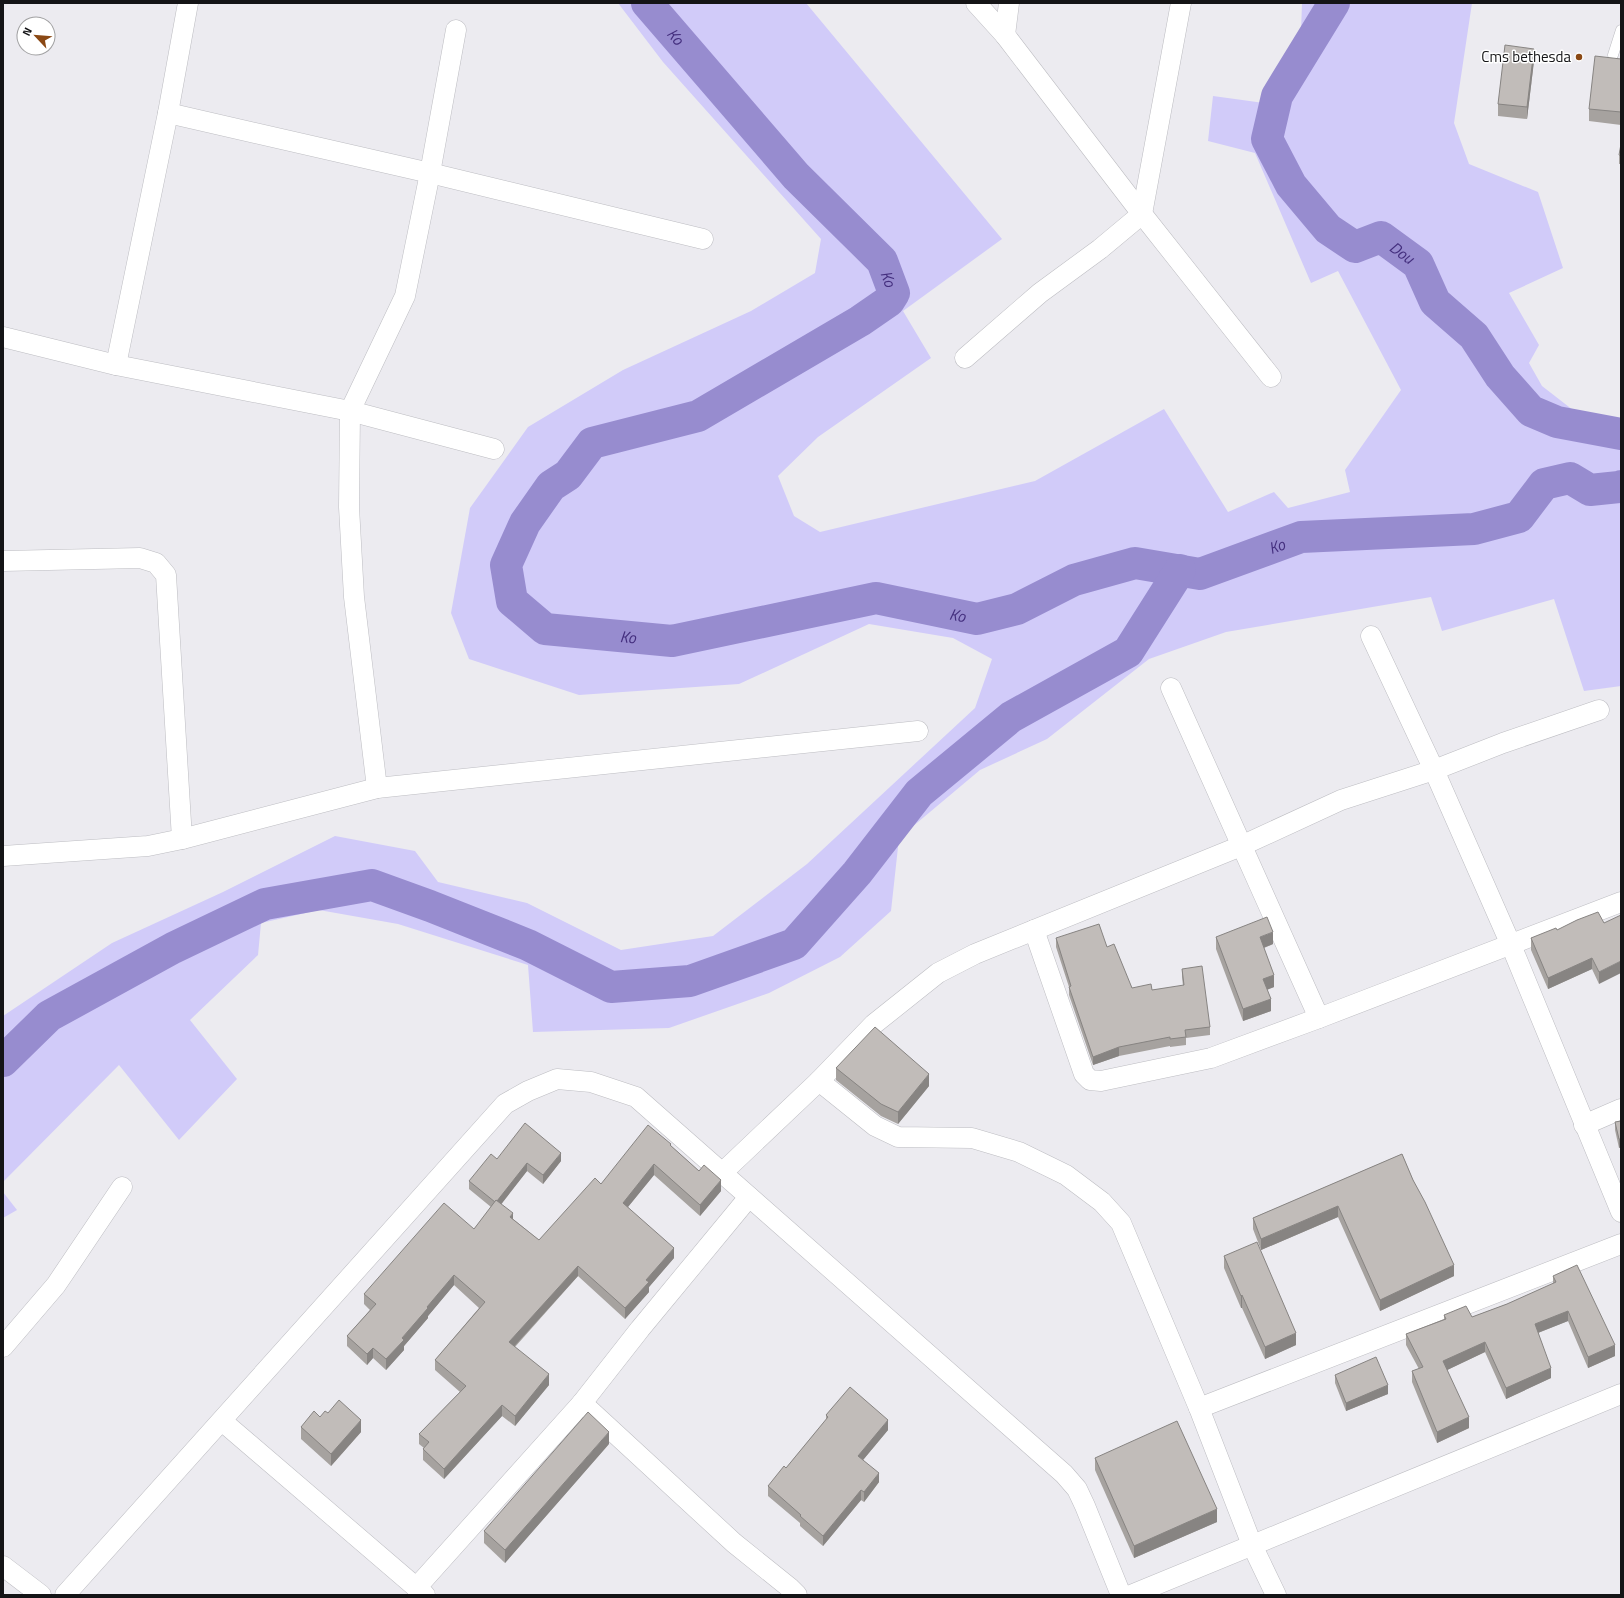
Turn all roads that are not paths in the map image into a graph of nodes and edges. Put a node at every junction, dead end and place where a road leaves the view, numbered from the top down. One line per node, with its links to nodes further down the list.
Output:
1 (188, 3): 9 (street)
2 (976, 3): 7 (street)
3 (1009, 3): 7 (street)
4 (1181, 3): 11 (street)
5 (456, 30): 10 (street)
6 (1621, 30): 8 (lane)
7 (1005, 35): 11 (street)
8 (1613, 56)
9 (168, 112): 10 (street); 15 (street)
10 (430, 173): 12 (street); 17 (street)
11 (1142, 214): 14 (street); 16 (street)
12 (703, 239)
13 (3, 337): 15 (street)
14 (965, 358)
15 (116, 365): 17 (street)
16 (1271, 377)
17 (350, 411): 18 (street); 25 (street)
18 (494, 449)
19 (3, 561): 26 (street)
20 (1371, 636): 24 (street)
21 (1171, 688): 27 (street)
22 (1599, 710): 24 (street)
23 (918, 731): 25 (street)
24 (1434, 770): 27 (street); 31 (street)
25 (377, 788): 26 (street)
26 (182, 839): 28 (street)
27 (1241, 846): 30 (street); 32 (street)
28 (3, 856)
29 (1621, 902): 31 (street)
30 (1034, 930): 32 (street); 33 (street)
31 (1511, 945): 32 (street); 35 (street)
32 (1320, 1018)
33 (819, 1081): 36 (street); 44 (street)
34 (1621, 1109): 35 (street)
35 (1584, 1125): 39 (street)
36 (724, 1172): 38 (street); 45 (street)
37 (122, 1187): 41 (street)
38 (749, 1197): 43 (street); 52 (street)
39 (1621, 1212)
40 (1621, 1244): 44 (street)
41 (3, 1347)
42 (1621, 1394): 46 (street)
43 (582, 1403): 48 (street); 51 (street)
44 (1199, 1408): 46 (street)
45 (222, 1421): 48 (street); 50 (street)
46 (1252, 1546): 53 (street); 54 (street)
47 (3, 1566): 49 (street)
48 (420, 1591)
49 (41, 1595)
50 (65, 1595)
51 (797, 1595)
52 (1121, 1595)
53 (1131, 1595)
54 (1276, 1595)

